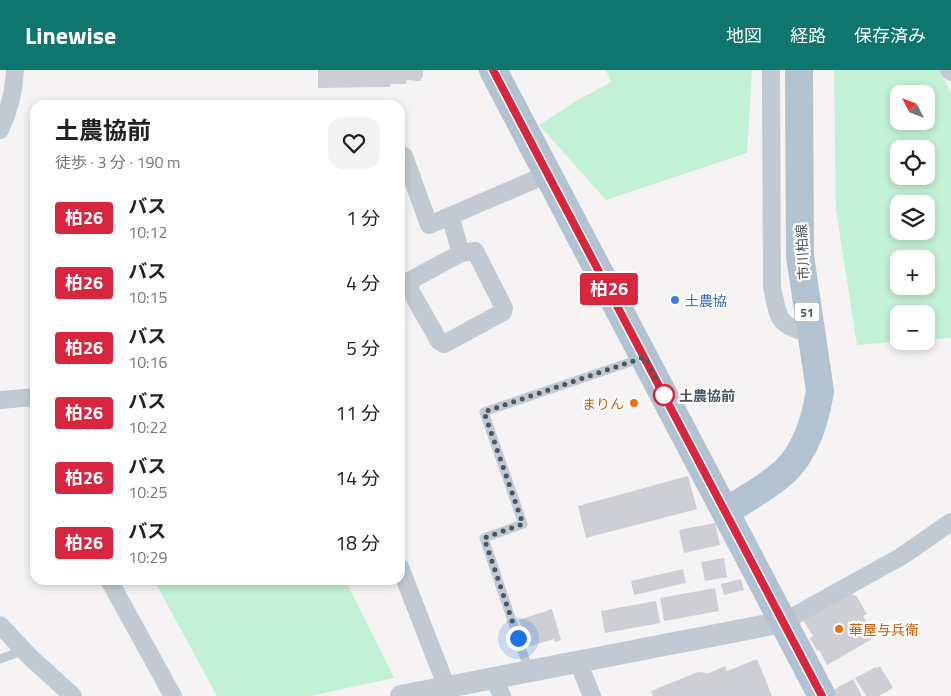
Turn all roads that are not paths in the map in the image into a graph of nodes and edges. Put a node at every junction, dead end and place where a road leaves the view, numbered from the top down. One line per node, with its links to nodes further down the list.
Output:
1 (16, 70): 5 (street)
2 (493, 70): 8 (main road)
3 (771, 70): 11 (street)
4 (799, 70): 11 (main road, 市川柏線 / 51)
5 (5, 98): 6 (street)
6 (0, 130)
7 (405, 159): 9 (street)
8 (548, 174): 9 (street); 12 (main road)
9 (450, 216): 10 (street)
10 (461, 253): 10 (street)
11 (811, 334): 15 (main road, 市川柏線 / 51)
12 (645, 357): 15 (main road); 24 (lane)
13 (30, 397): 14 (street)
14 (0, 400)
15 (725, 512): 19 (main road)
16 (951, 522): 19 (street)
17 (405, 580): 26 (street)
18 (112, 585): 28 (street)
19 (783, 622): 23 (street); 31 (main road)
20 (0, 625): 21 (street)
21 (24, 650): 22 (lane); 27 (street)
22 (0, 659)
23 (578, 662): 24 (street); 30 (street)
24 (530, 672): 25 (street)
25 (498, 687): 26 (street)
26 (447, 688): 29 (street)
27 (74, 696)
28 (173, 696)
29 (400, 696)
30 (592, 696)
31 (822, 696)

